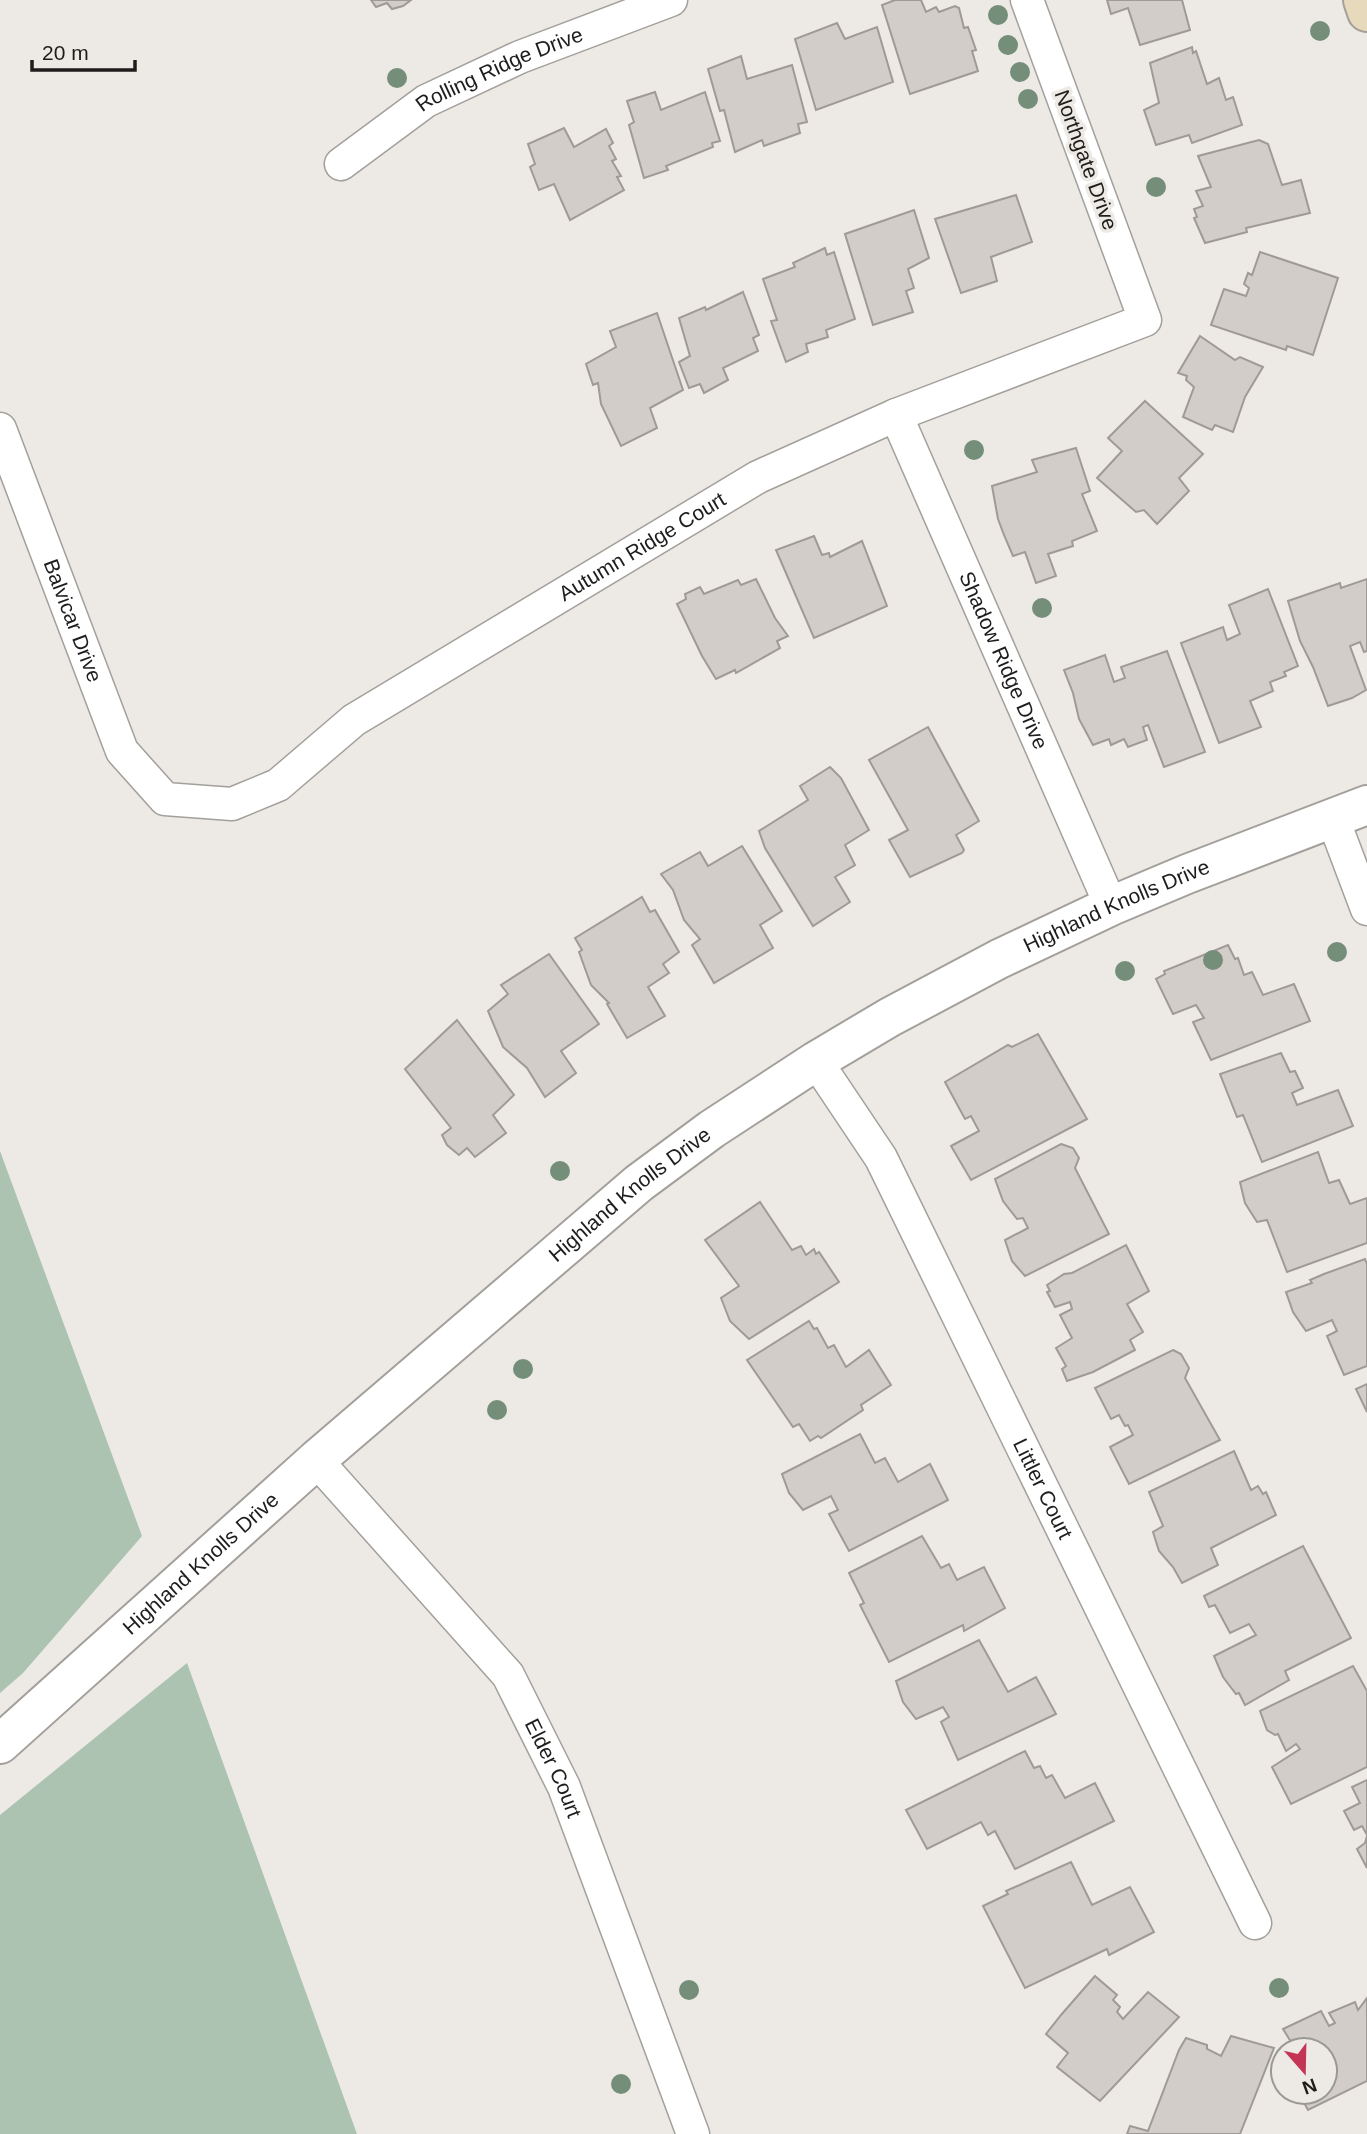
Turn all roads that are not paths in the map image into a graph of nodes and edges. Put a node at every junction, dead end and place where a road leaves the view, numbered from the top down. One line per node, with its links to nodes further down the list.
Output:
1 (671, 0): 5 (street, Rolling Ridge Drive)
2 (1027, 0): 6 (street, Northgate Drive)
3 (1363, 0): 4 (main road)
4 (1367, 12)
5 (341, 164)
6 (1145, 320): 7 (street, Autumn Ridge Court)
7 (896, 415): 9 (street, Autumn Ridge Court); 11 (street, Shadow Ridge Drive)
8 (0, 429): 9 (street, Balvicar Drive)
9 (165, 799)
10 (1350, 812): 11 (street, Highland Knolls Drive); 12 (street)
11 (1111, 906): 13 (street, Highland Knolls Drive)
12 (1367, 909)
13 (816, 1061): 14 (street, Highland Knolls Drive); 16 (street, Littler Court)
14 (316, 1460): 15 (street, Highland Knolls Drive); 17 (street, Elder Court)
15 (0, 1744)
16 (1255, 1923)
17 (694, 2134)

